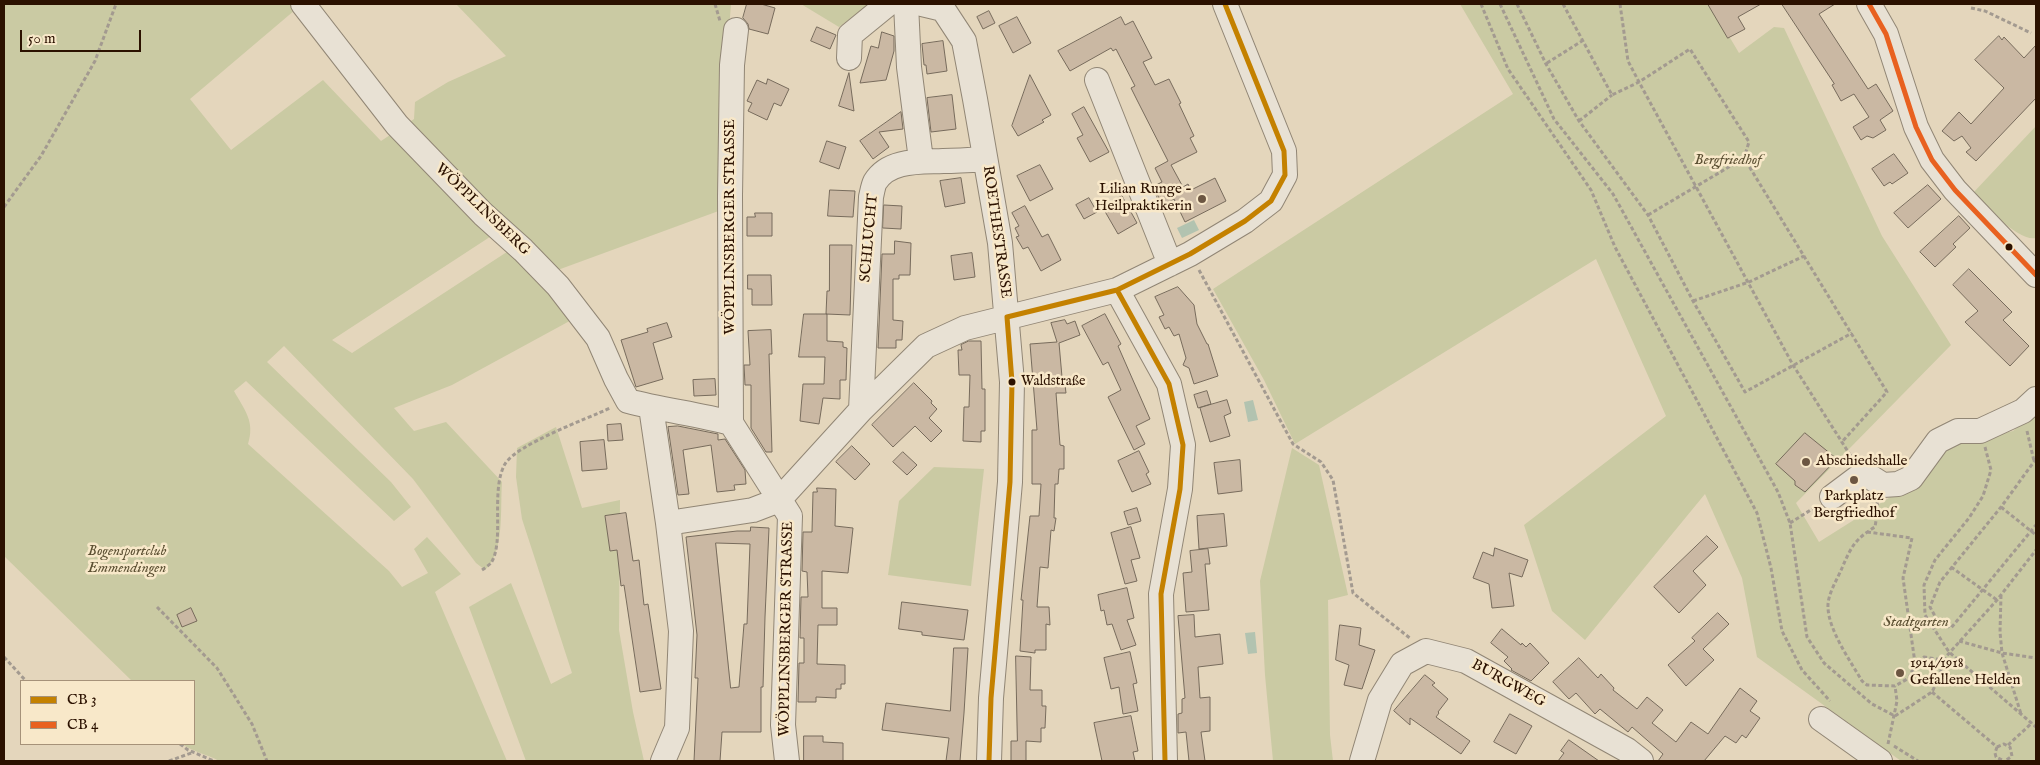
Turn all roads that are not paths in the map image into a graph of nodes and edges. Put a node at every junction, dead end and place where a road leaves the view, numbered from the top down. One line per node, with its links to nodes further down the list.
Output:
1 (303, 4): 17 (street, WÖPPLINSBERG)
2 (888, 4): 8 (street)
3 (906, 4): 11 (street)
4 (1225, 4): 12 (street)
5 (1870, 4): 13 (street)
6 (937, 6): 10 (street, ROETHESTRASSE)
7 (736, 30): 19 (street, WÖPPLINSBERGER STRASSE)
8 (849, 58)
9 (1097, 80): 12 (street)
10 (986, 159): 11 (street, SCHLUCHT); 15 (street, ROETHESTRASSE)
11 (921, 160): 18 (street, SCHLUCHT)
12 (1180, 259): 14 (street)
13 (2033, 265)
14 (1117, 290): 15 (street); 29 (street)
15 (1007, 317): 18 (street); 28 (street, ROETHESTRASSE)
16 (2030, 405): 21 (street)
17 (654, 408): 19 (street); 22 (street)
18 (861, 410): 20 (street)
19 (731, 423): 20 (street, WÖPPLINSBERGER STRASSE)
20 (779, 500): 22 (street); 27 (street, WÖPPLINSBERGER STRASSE)
21 (1827, 500)
22 (668, 523): 26 (street)
23 (1827, 711): 24 (street)
24 (1883, 748)
25 (1358, 756): 30 (street, BURGWEG)
26 (662, 761)
27 (786, 761)
28 (989, 761)
29 (1164, 761)
30 (1641, 761)

